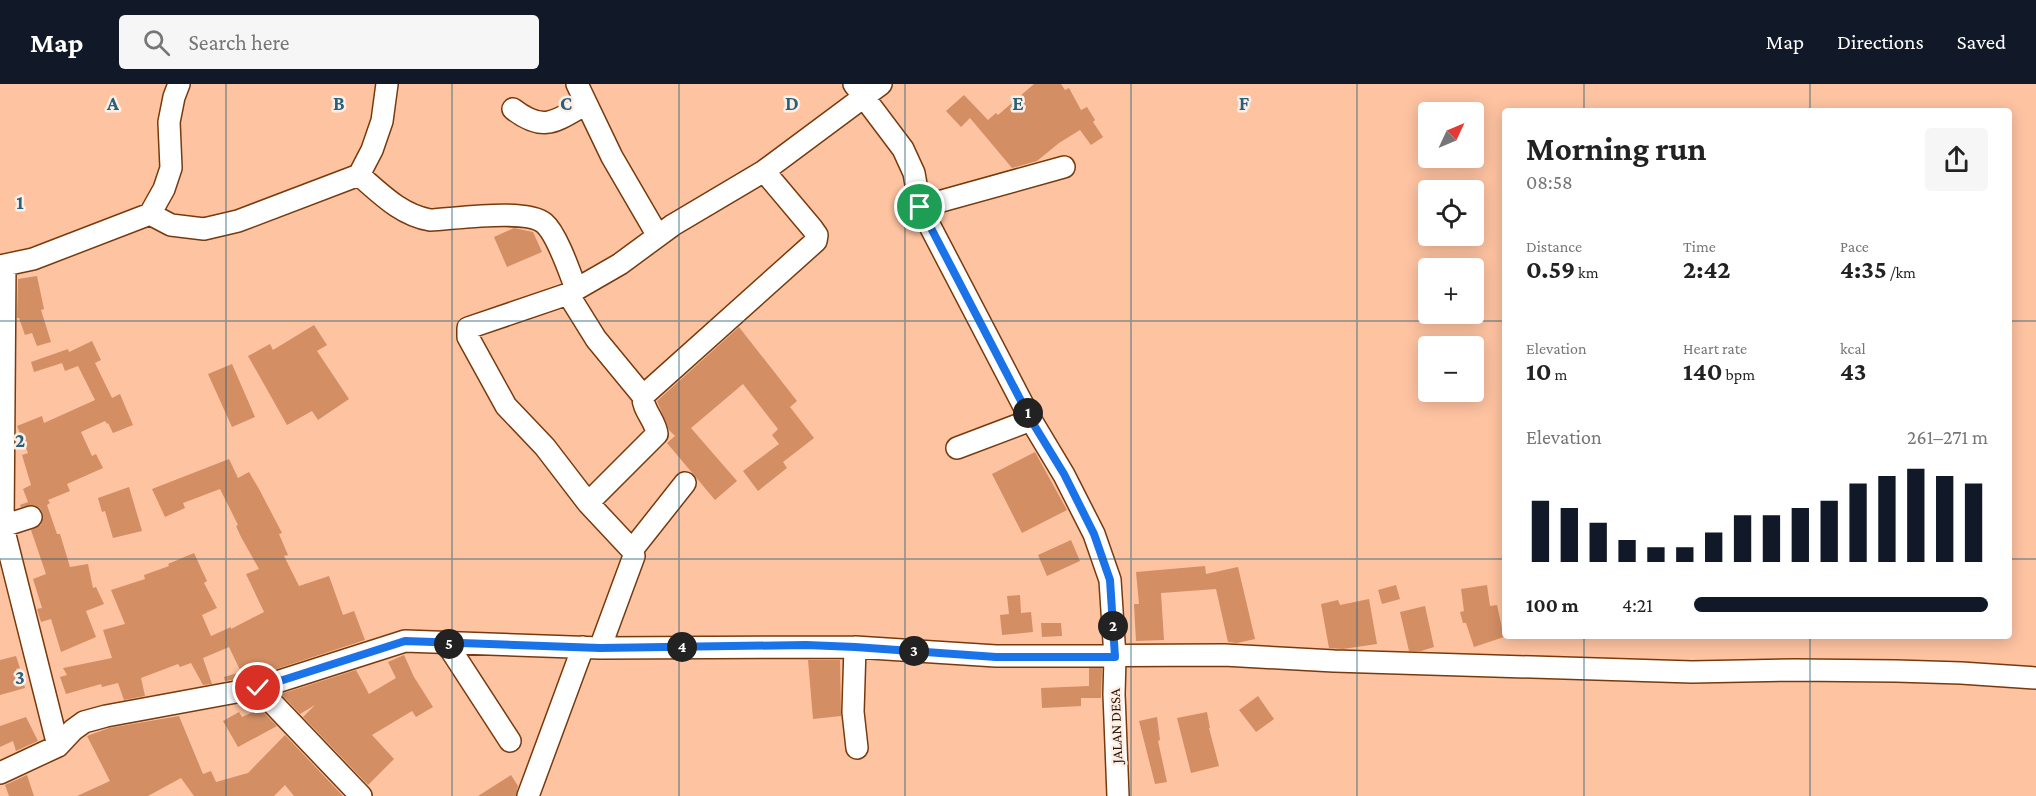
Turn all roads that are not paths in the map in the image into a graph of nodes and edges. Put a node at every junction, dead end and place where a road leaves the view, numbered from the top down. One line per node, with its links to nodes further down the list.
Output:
1 (179, 84): 12 (street)
2 (387, 84): 10 (street)
3 (577, 84): 6 (street)
4 (881, 84): 5 (street)
5 (859, 91): 9 (street); 11 (street, JALAN DESA)
6 (586, 104): 7 (street); 13 (street)
7 (513, 109)
8 (1064, 166): 11 (street)
9 (764, 171): 13 (street); 16 (street)
10 (359, 175): 12 (street); 15 (street)
11 (920, 207): 17 (street, JALAN DESA)
12 (150, 214): 14 (street)
13 (658, 236): 15 (street)
14 (2, 266): 22 (street)
15 (572, 291): 16 (street); 20 (street)
16 (643, 396): 20 (street)
17 (1031, 420): 18 (street); 27 (street, JALAN DESA)
18 (957, 448)
19 (686, 483): 23 (street)
20 (588, 503): 23 (street)
21 (31, 517): 22 (street)
22 (2, 527): 31 (street)
23 (632, 550): 25 (street)
24 (447, 644): 25 (street); 29 (street); 30 (street)
25 (591, 647): 26 (street); 35 (street)
26 (855, 647): 27 (street); 32 (street)
27 (1115, 657): 28 (street); 36 (street, JALAN DESA)
28 (2036, 678)
29 (258, 688): 31 (street); 34 (street)
30 (510, 741)
31 (58, 746): 33 (street)
32 (856, 748)
33 (0, 772)
34 (361, 796)
35 (528, 796)
36 (1118, 796)

